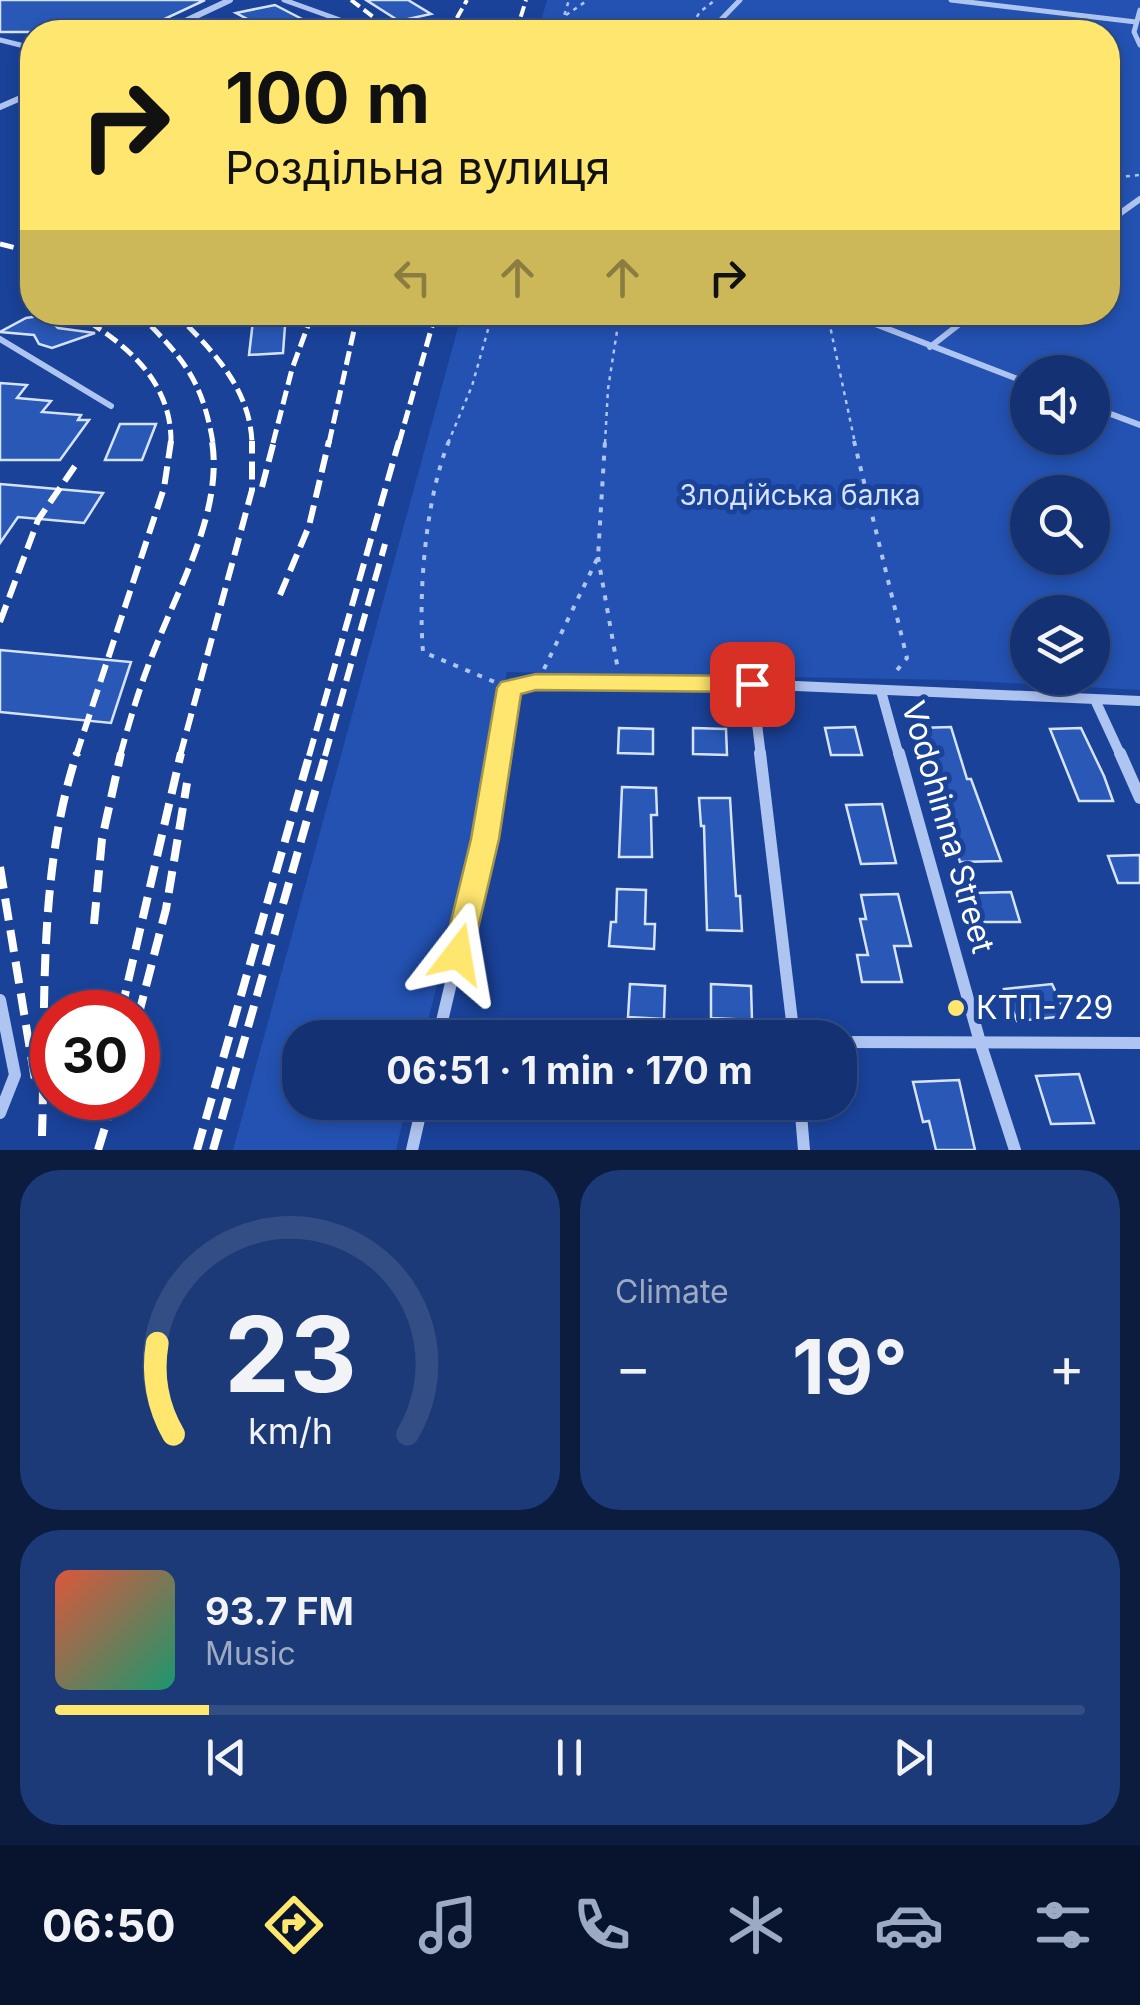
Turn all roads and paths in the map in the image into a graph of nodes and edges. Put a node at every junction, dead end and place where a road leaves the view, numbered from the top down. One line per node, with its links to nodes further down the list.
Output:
1 (230, 0): 10 (street)
2 (284, 0): 11 (lane)
3 (569, 0): 9 (path)
4 (588, 0): 9 (path)
5 (714, 0): 13 (path)
6 (740, 0): 14 (lane)
7 (950, 0): 15 (lane)
8 (1140, 10): 17 (lane)
9 (566, 15): 12 (path)
10 (188, 20)
11 (340, 20)
12 (564, 20)
13 (695, 20)
14 (721, 20)
15 (1119, 20)
16 (1120, 20): 17 (lane)
17 (1136, 22): 18 (lane)
18 (1140, 44)
19 (490, 325): 34 (path)
20 (618, 325): 30 (path)
21 (830, 325): 35 (path)
22 (876, 325): 25 (lane)
23 (958, 325): 25 (lane)
24 (0, 340): 27 (lane)
25 (930, 347): 26 (lane)
26 (1010, 376)
27 (111, 406)
28 (1110, 413): 29 (lane)
29 (1140, 424)
30 (598, 557): 31 (path); 32 (path)
31 (620, 681): 32 (street); 33 (street)
32 (536, 682): 34 (street)
33 (752, 684): 35 (street); 41 (street)
34 (510, 688): 40 (street)
35 (882, 691): 37 (street); 43 (street, Vodohinna Street)
36 (1140, 701): 37 (street)
37 (1096, 702): 38 (street)
38 (1140, 798)
39 (0, 1000): 45 (street)
40 (442, 1020)
41 (792, 1020)
42 (857, 1042): 43 (street)
43 (980, 1042): 44 (street); 50 (street, Vodohinna Street)
44 (1140, 1043)
45 (0, 1113)
46 (419, 1120): 48 (street)
47 (802, 1120): 49 (street)
48 (412, 1150)
49 (804, 1150)
50 (1015, 1150)

